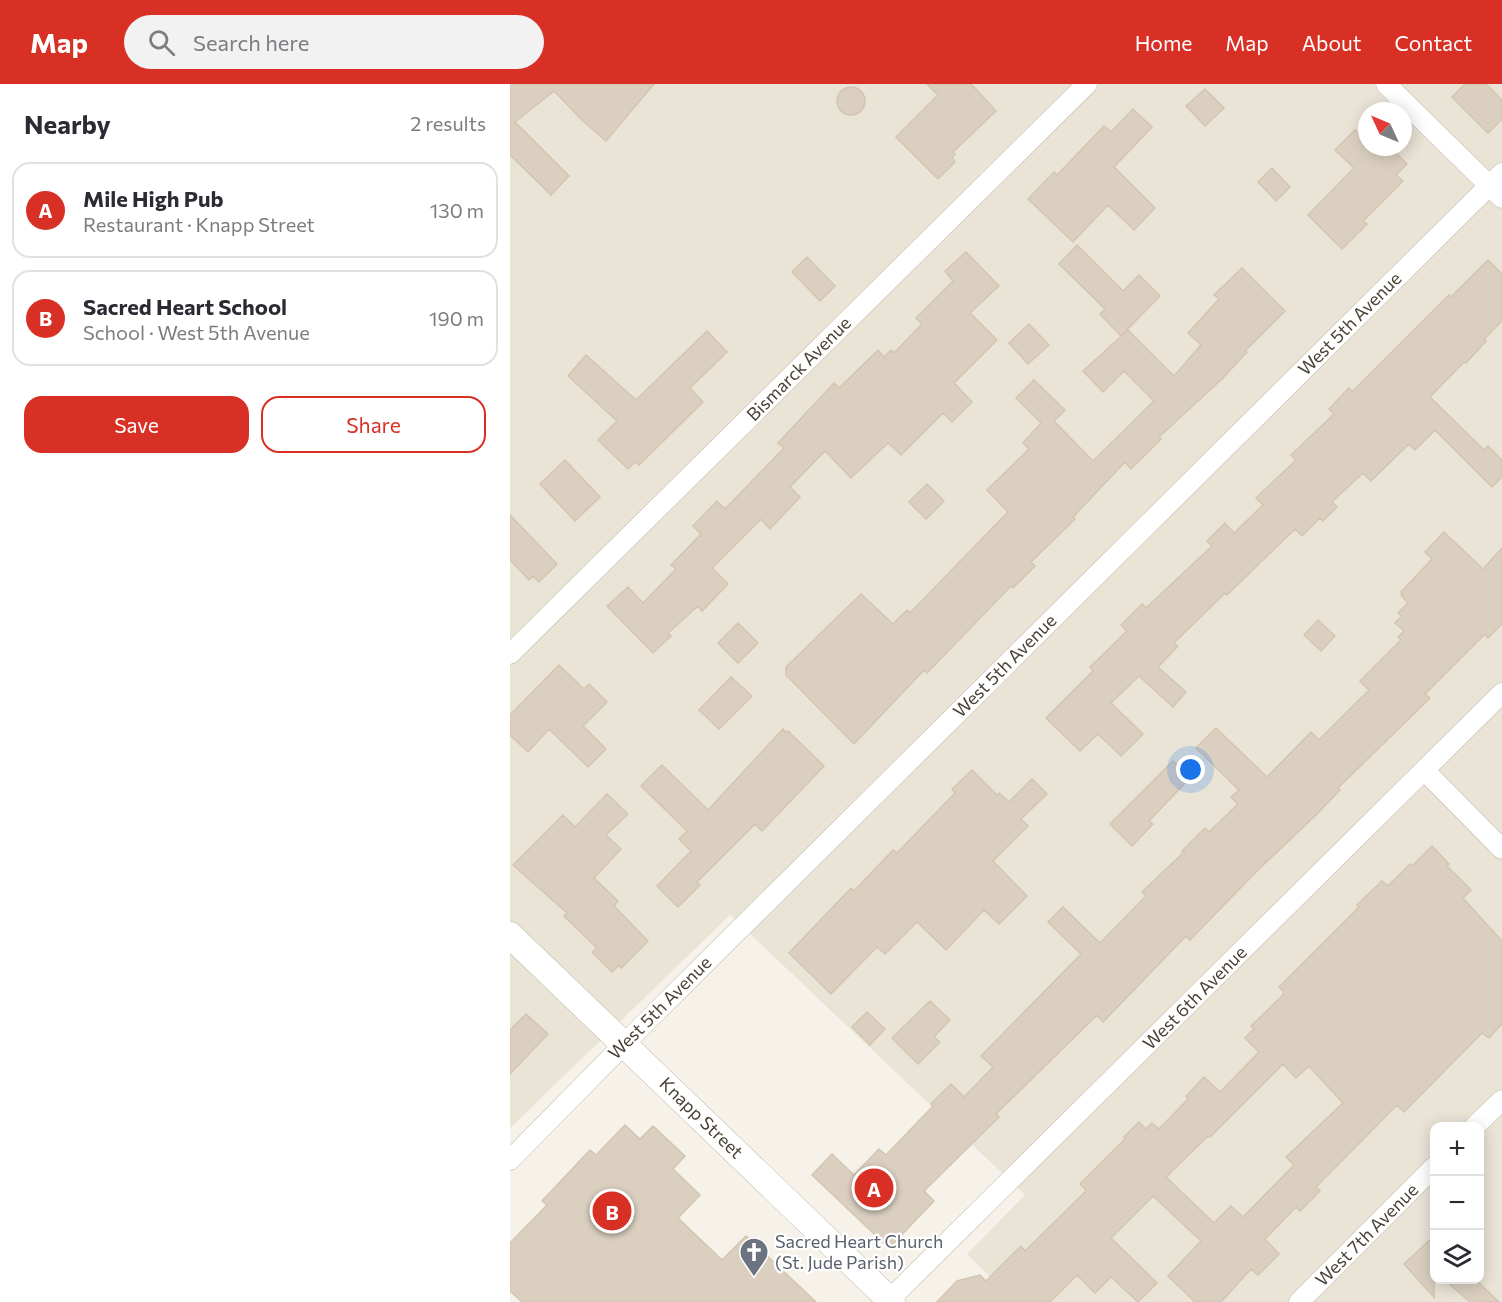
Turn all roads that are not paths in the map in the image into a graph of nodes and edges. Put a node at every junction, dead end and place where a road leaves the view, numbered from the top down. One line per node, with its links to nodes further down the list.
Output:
1 (1088, 84): 4 (street, Bismarck Avenue)
2 (1386, 84): 3 (street)
3 (1498, 185): 9 (street, West 5th Avenue)
4 (510, 654)
5 (1502, 693): 6 (street, West 6th Avenue)
6 (1424, 770): 7 (street); 14 (street, West 6th Avenue)
7 (1502, 849)
8 (510, 935): 9 (street, Knapp Street)
9 (624, 1044): 12 (street, West 5th Avenue); 14 (street, Knapp Street)
10 (1502, 1100): 11 (street)
11 (1479, 1122)
12 (510, 1160)
13 (1430, 1171): 15 (street, West 7th Avenue)
14 (890, 1301)
15 (1299, 1302)

